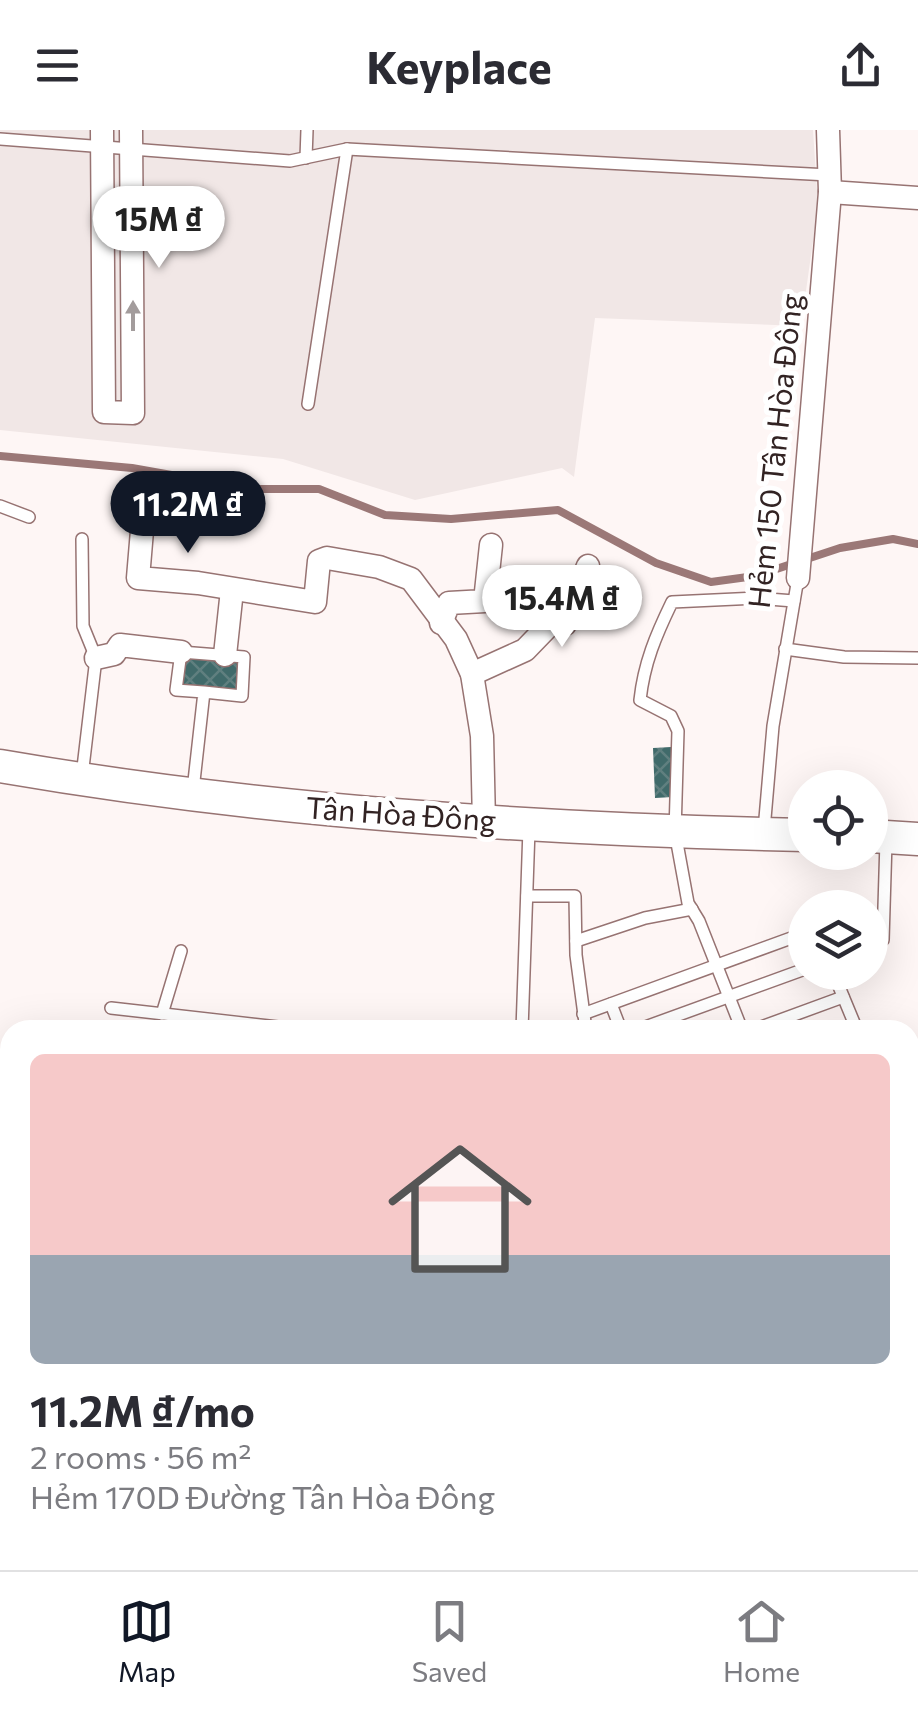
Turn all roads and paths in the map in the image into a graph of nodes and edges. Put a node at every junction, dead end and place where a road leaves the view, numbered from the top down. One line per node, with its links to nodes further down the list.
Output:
1 (306, 130): 7 (lane)
2 (828, 130): 8 (street, Hẻm 150 Tân Hòa Đông)
3 (102, 138): 4 (lane); 5 (lane); 5 (street, one-way to 5)
4 (0, 139)
5 (132, 139): 7 (lane)
6 (347, 148): 7 (lane); 8 (lane); 10 (lane)
7 (306, 158)
8 (829, 184): 9 (street); 18 (street, Hẻm 150 Tân Hòa Đông)
9 (918, 198)
10 (308, 404)
11 (0, 506): 13 (lane)
12 (165, 507): 17 (street)
13 (29, 516)
14 (82, 539): 23 (lane)
15 (491, 545): 19 (street)
16 (588, 566): 25 (street)
17 (232, 590): 19 (street); 22 (street)
18 (796, 590): 20 (lane, Hẻm 150 Tân Hòa Đông); 32 (lane)
19 (440, 623): 25 (street)
20 (785, 649): 24 (lane); 33 (lane, Hẻm 150 Tân Hòa Đông)
21 (182, 652): 22 (lane); 23 (street); 26 (lane)
22 (225, 655): 26 (lane)
23 (96, 658): 28 (lane)
24 (918, 658)
25 (472, 674): 30 (street)
26 (204, 692): 29 (lane)
27 (0, 766): 28 (street, Tân Hòa Đông)
28 (82, 780): 29 (street, Tân Hòa Đông)
29 (192, 794): 30 (street, Tân Hòa Đông)
30 (484, 822): 31 (street, Tân Hòa Đông)
31 (529, 825): 32 (street, Tân Hòa Đông); 37 (lane)
32 (675, 832): 33 (street, Tân Hòa Đông); 38 (lane)
33 (764, 834): 34 (street, Tân Hòa Đông)
34 (788, 835)
35 (891, 837): 36 (lane)
36 (887, 890)
37 (528, 896): 40 (lane); 52 (lane)
38 (692, 909): 40 (lane); 42 (lane)
39 (788, 939): 42 (lane)
40 (576, 941): 50 (lane)
41 (181, 950): 49 (lane)
42 (716, 964): 46 (lane); 47 (lane)
43 (788, 976): 46 (lane)
44 (840, 990): 45 (lane)
45 (843, 996): 57 (lane); 58 (lane)
46 (729, 997): 55 (lane); 56 (lane)
47 (612, 1004): 50 (lane); 54 (lane)
48 (110, 1008): 49 (lane)
49 (162, 1014): 51 (lane)
50 (583, 1014): 53 (lane)
51 (216, 1020)
52 (522, 1020)
53 (584, 1020)
54 (618, 1020)
55 (665, 1020)
56 (738, 1020)
57 (779, 1020)
58 (853, 1020)

